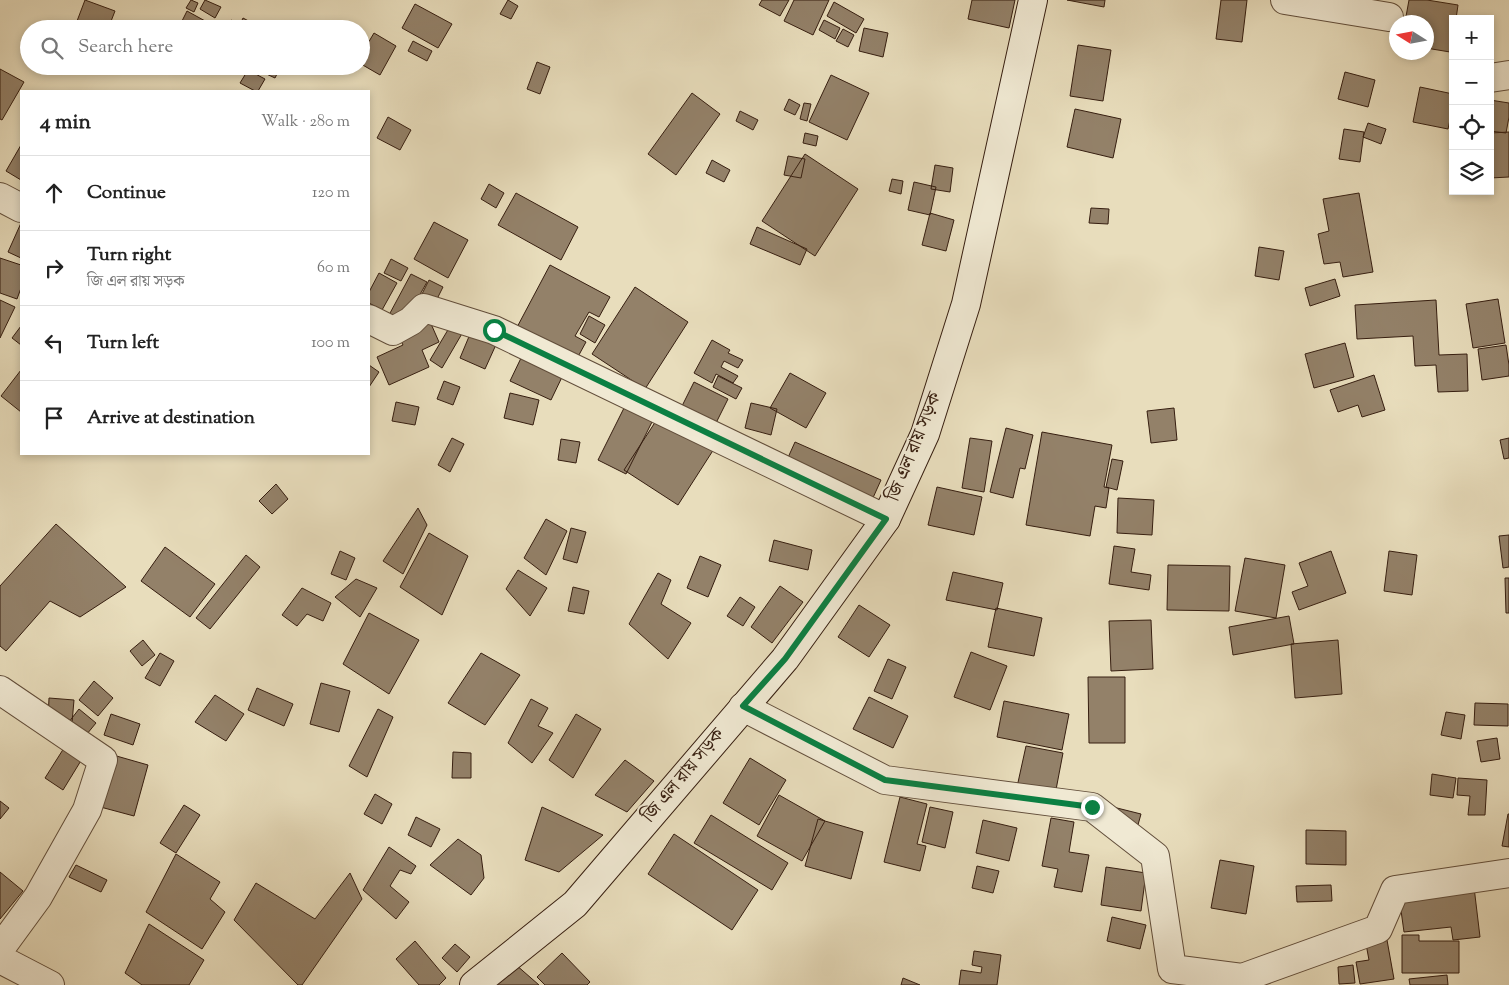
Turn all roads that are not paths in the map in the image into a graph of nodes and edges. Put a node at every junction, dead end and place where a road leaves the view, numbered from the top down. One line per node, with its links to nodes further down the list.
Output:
1 (1033, 0): 9 (street, জি এল রায় সড়ক)
2 (1285, 0): 3 (street)
3 (1389, 17)
4 (1509, 75): 5 (street)
5 (1494, 77)
6 (0, 197): 7 (street)
7 (20, 207)
8 (370, 320): 9 (street)
9 (886, 519): 11 (street, জি এল রায় সড়ক)
10 (0, 690): 13 (street)
11 (743, 706): 12 (street); 16 (street, জি এল রায় সড়ক)
12 (1509, 873)
13 (0, 949)
14 (0, 959): 15 (street)
15 (50, 985)
16 (474, 985)

